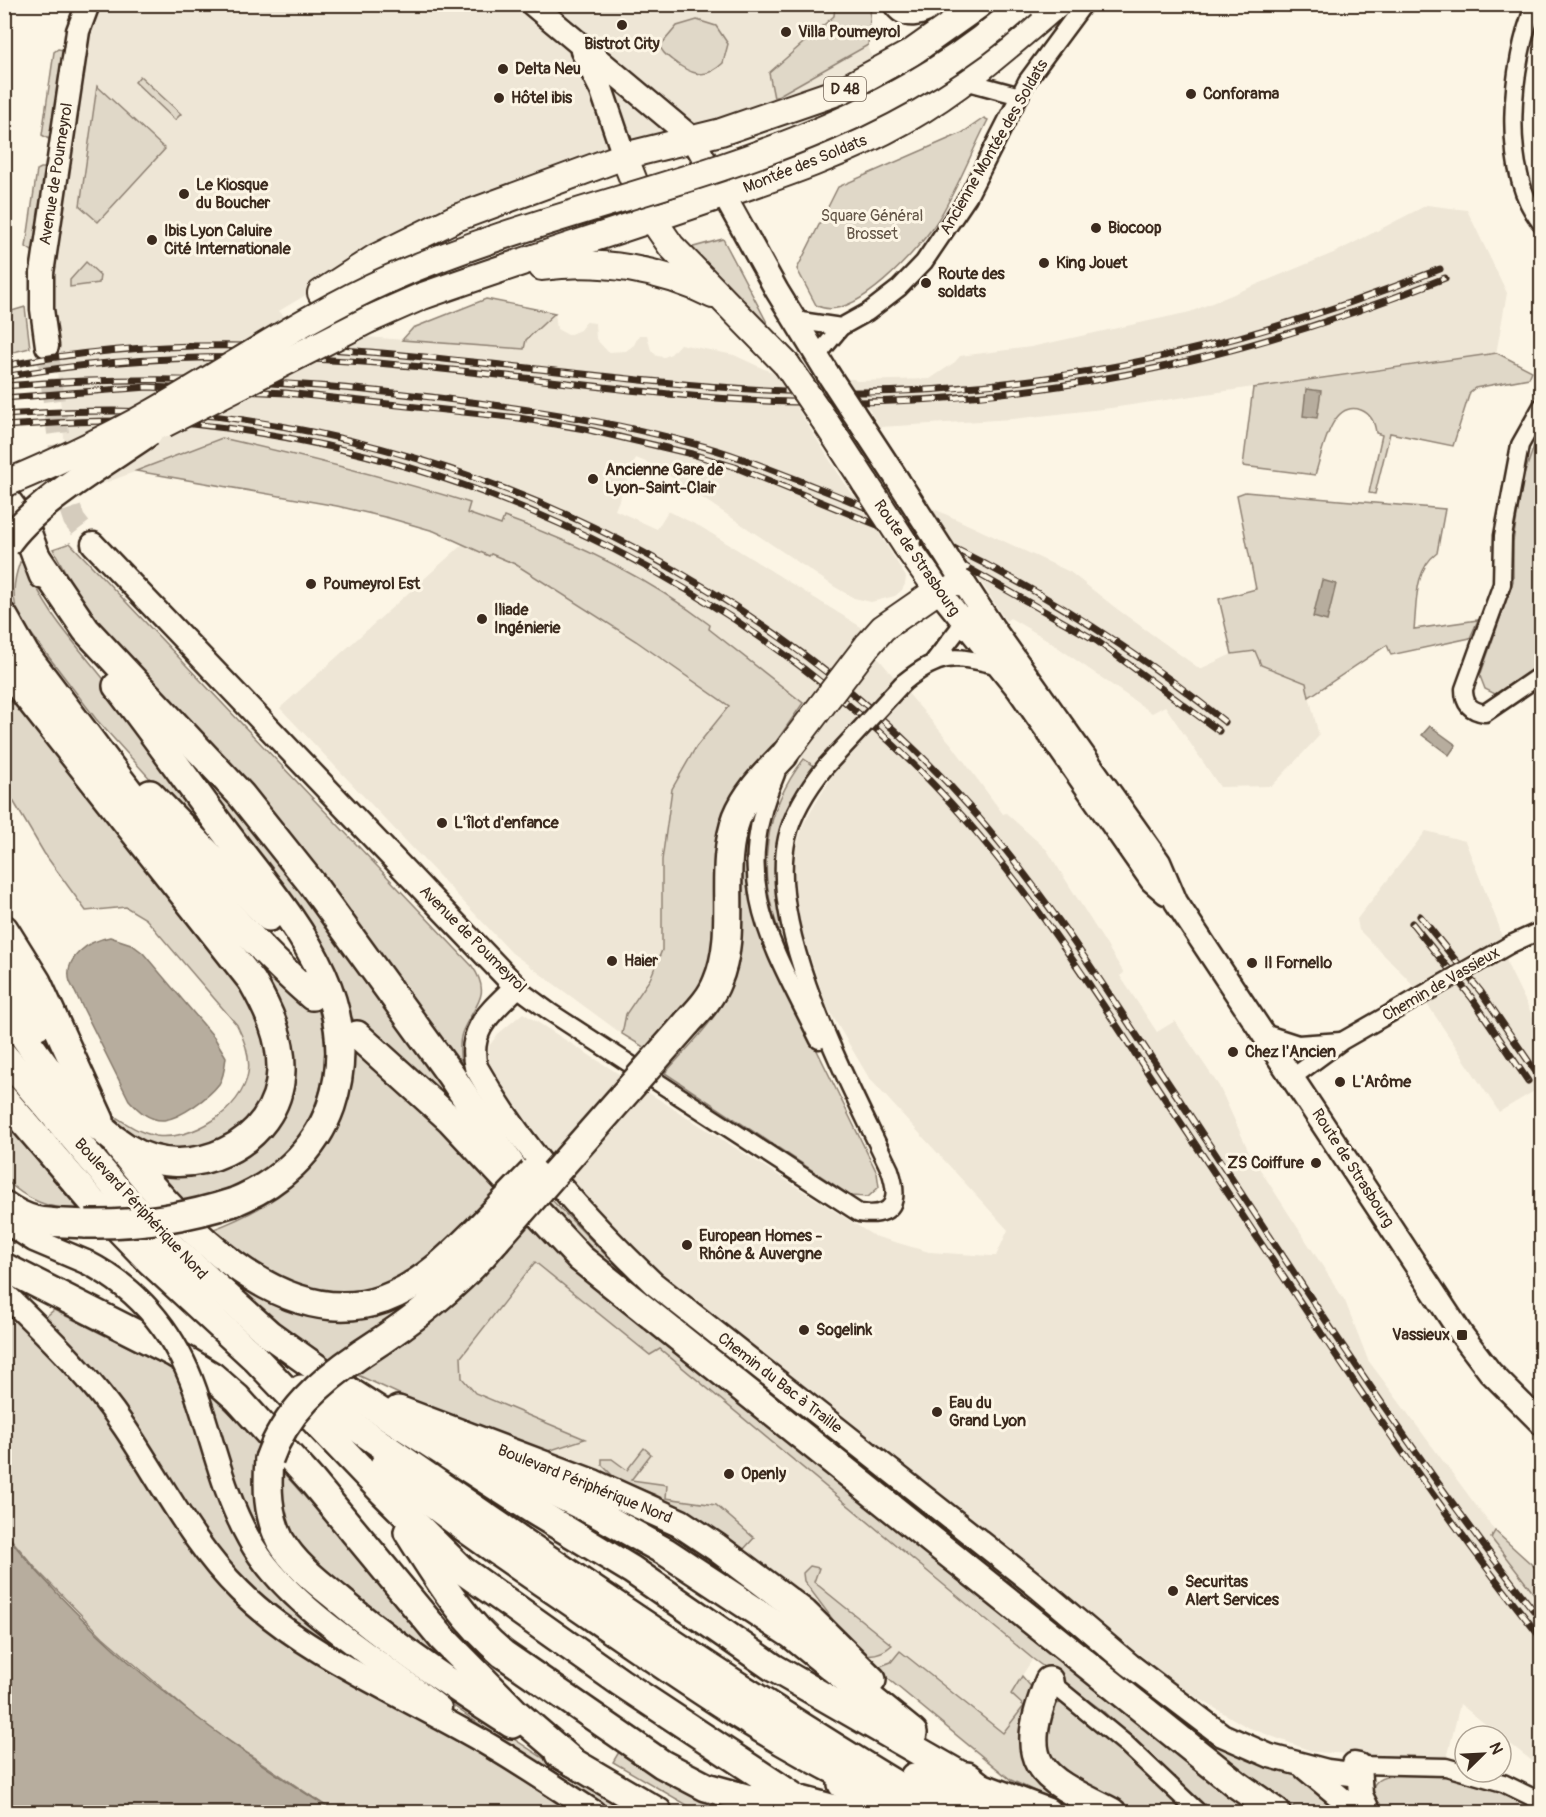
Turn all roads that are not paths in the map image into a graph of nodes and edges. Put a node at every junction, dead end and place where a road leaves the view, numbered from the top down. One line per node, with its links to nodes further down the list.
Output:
1 (88, 4): 24 (main road, Avenue de Poumeyrol)
2 (532, 4): 10 (main road, Route de Strasbourg)
3 (891, 4): 4 (street)
4 (941, 4)
5 (980, 4): 13 (main road, D 48)
6 (1023, 4): 29 (main road, bridge)
7 (1057, 4): 11 (main road, Montée des Soldats)
8 (1084, 4): 12 (street, Ancienne Montée des Soldats)
9 (1535, 4): 19 (street)
10 (577, 42): 14 (main road, Route de Strasbourg); 15 (main road)
11 (965, 81): 12 (street); 16 (main road, Montée des Soldats)
12 (1020, 96): 23 (street, Ancienne Montée des Soldats)
13 (774, 115): 14 (main road, D 48); 16 (main road)
14 (693, 139): 15 (main road); 17 (main road, Route de Strasbourg)
15 (624, 156): 18 (main road, Route de Strasbourg); 28 (main road)
16 (792, 172): 17 (main road, Montée des Soldats)
17 (726, 194): 18 (main road, Montée des Soldats); 22 (main road, Route de Strasbourg)
18 (651, 220): 20 (main road, Montée des Soldats); 21 (main road, Route de Strasbourg)
19 (1542, 224)
20 (488, 275): 21 (main road); 27 (main road, bridge)
21 (728, 302): 34 (main road, Route de Strasbourg, bridge)
22 (794, 320): 23 (street); 25 (main road, Route de Strasbourg)
23 (841, 327): 25 (street, Ancienne Montée des Soldats)
24 (46, 346)
25 (822, 365): 35 (main road, Route de Strasbourg, bridge)
26 (1542, 406): 41 (street)
27 (149, 432): 30 (main road, bridge); 32 (highway, bridge)
28 (4, 472)
29 (4, 484)
30 (4, 499): 33 (highway)
31 (93, 544): 48 (main road, Avenue de Poumeyrol)
32 (5, 546)
33 (37, 558): 49 (highway); 64 (highway)
34 (938, 590): 35 (main road); 37 (main road, Route de Strasbourg); 42 (main road, bridge)
35 (973, 594): 37 (street, Avenue de Poumeyrol); 43 (main road, Route de Strasbourg)
36 (4, 617): 49 (highway)
37 (963, 624): 38 (street, Avenue de Poumeyrol); 39 (main road, Route de Strasbourg)
38 (934, 661): 39 (street); 58 (street, Avenue de Poumeyrol, bridge)
39 (1000, 666): 43 (main road, Route de Strasbourg)
40 (4, 668): 57 (highway)
41 (1542, 674)
42 (784, 755): 58 (street, Avenue de Poumeyrol); 63 (highway, bridge)
43 (1176, 902): 51 (main road, Route de Strasbourg)
44 (4, 929): 57 (highway)
45 (1542, 930): 53 (street, Chemin de Vassieux, bridge)
46 (4, 953): 57 (highway)
47 (4, 973): 57 (highway)
48 (516, 987): 58 (street, Avenue de Poumeyrol); 77 (main road, Chemin du Bac à Traille)
49 (323, 999): 62 (highway, bridge)
50 (4, 1008): 57 (highway)
51 (1264, 1033): 53 (street, Chemin de Vassieux); 55 (main road, Route de Strasbourg)
52 (357, 1035): 64 (highway)
53 (1342, 1041): 55 (street, Chemin de Vassieux)
54 (4, 1056): 70 (highway, Boulevard Périphérique Nord)
55 (1293, 1077): 71 (main road, Route de Strasbourg)
56 (4, 1099): 69 (highway, Boulevard Périphérique Nord)
57 (105, 1129): 63 (highway)
58 (890, 1170)
59 (4, 1186): 62 (highway)
60 (4, 1205): 62 (highway)
61 (4, 1221): 78 (main road, bridge)
62 (83, 1224)
63 (489, 1233): 79 (highway, bridge)
64 (563, 1241): 98 (highway)
65 (4, 1246): 68 (highway)
66 (4, 1267): 68 (highway)
67 (4, 1293): 78 (main road)
68 (108, 1319): 79 (highway)
69 (255, 1358): 70 (highway, Boulevard Périphérique Nord); 72 (highway, Boulevard Périphérique Nord)
70 (343, 1403): 73 (highway); 74 (highway); 83 (highway, Boulevard Périphérique Nord); 83 (highway); 83 (highway)
71 (1542, 1424)
72 (383, 1492): 87 (highway); 87 (highway); 88 (highway); 89 (highway); 90 (highway)
73 (489, 1545): 75 (highway); 91 (highway)
74 (554, 1563): 75 (highway); 93 (highway)
75 (577, 1595): 92 (highway)
76 (1049, 1681): 96 (highway); 97 (street)
77 (1201, 1719): 80 (main road, Chemin du Bac à Traille); 81 (main road, Chemin du Bac à Traille)
78 (475, 1737): 85 (main road)
79 (573, 1762): 86 (highway)
80 (1301, 1765): 81 (main road, Chemin du Bac à Traille); 82 (main road)
81 (1348, 1769): 82 (main road); 84 (street, Chemin du Bac à Traille); 100 (main road)
82 (1336, 1795): 99 (main road)
83 (983, 1800): 94 (highway, Boulevard Périphérique Nord); 95 (highway)
84 (1542, 1802)
85 (594, 1812)
86 (658, 1812)
87 (798, 1812)
88 (846, 1812)
89 (881, 1812)
90 (909, 1812)
91 (922, 1812)
92 (931, 1812)
93 (941, 1812)
94 (1021, 1812)
95 (1047, 1812)
96 (1112, 1812)
97 (1198, 1812)
98 (1276, 1812)
99 (1358, 1812)
100 (1369, 1812)

